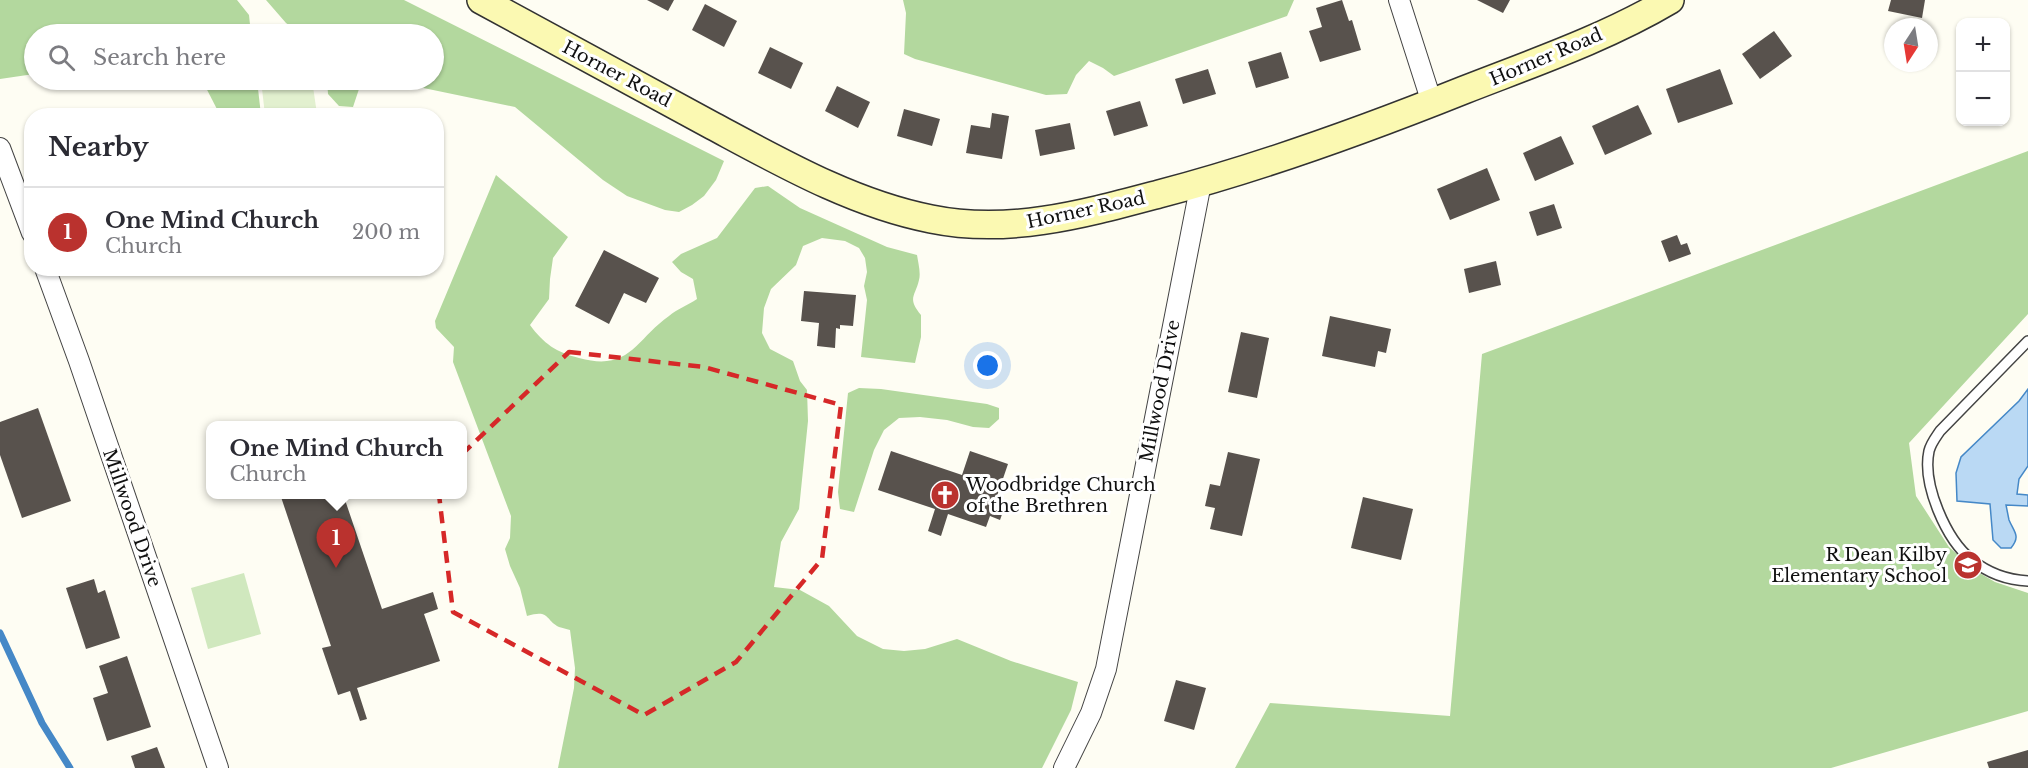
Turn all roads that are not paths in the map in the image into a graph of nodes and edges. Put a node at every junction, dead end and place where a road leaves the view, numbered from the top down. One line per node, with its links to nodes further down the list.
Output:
1 (481, 0): 6 (main road, Horner Road)
2 (1399, 0): 4 (street)
3 (1670, 0): 4 (main road, Horner Road)
4 (1432, 103): 6 (main road, Horner Road)
5 (0, 148): 7 (street)
6 (1201, 183): 12 (street, Millwood Drive)
7 (24, 212)
8 (48, 276): 11 (street, Millwood Drive)
9 (2028, 341): 10 (lane)
10 (2028, 581)
11 (218, 768)
12 (1064, 768)

